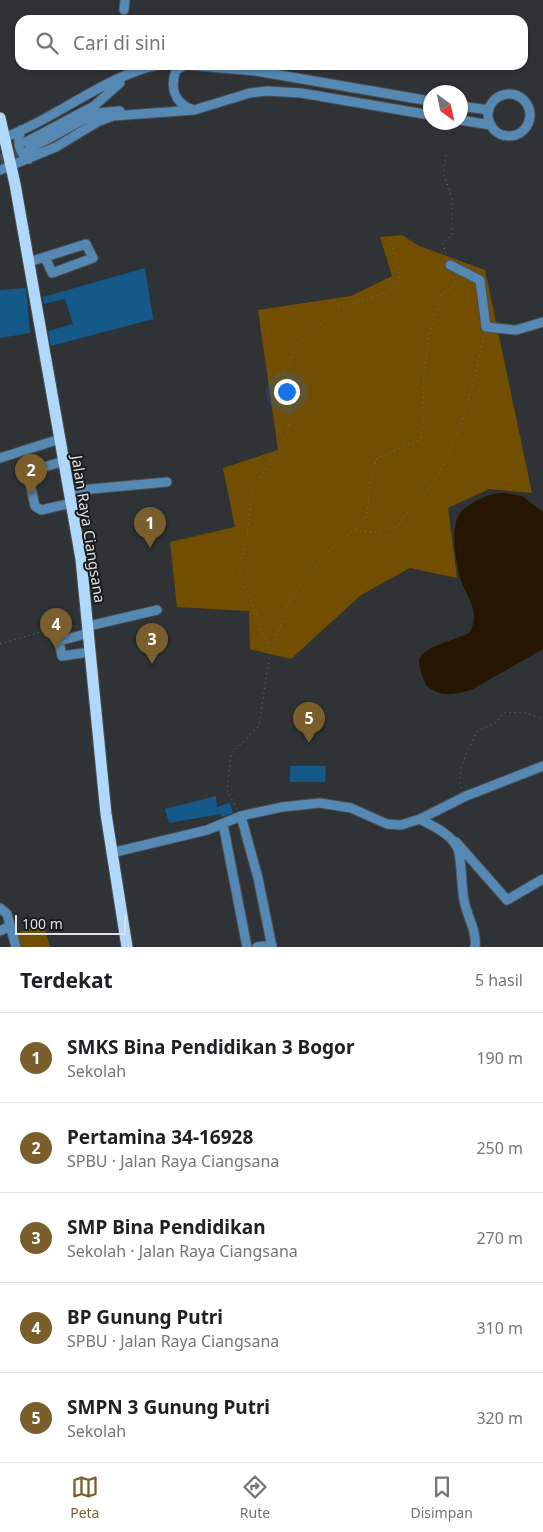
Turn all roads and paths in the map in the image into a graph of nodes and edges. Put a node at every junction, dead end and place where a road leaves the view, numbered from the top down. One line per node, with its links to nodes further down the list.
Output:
1 (125, 0): 2 (street)
2 (124, 10)
3 (143, 70): 6 (street)
4 (173, 70): 9 (street)
5 (244, 70): 7 (street)
6 (128, 75): 11 (street); 16 (street)
7 (423, 100)
8 (468, 107): 10 (street)
9 (179, 108): 11 (street); 12 (street)
10 (489, 110): 15 (street); 15 (street)
11 (158, 113): 19 (street)
12 (423, 114)
13 (0, 118): 17 (main road, Jalan Raya Ciangsana)
14 (468, 121): 15 (street)
15 (491, 125)
16 (21, 130): 17 (street); 19 (street)
17 (2, 138): 20 (main road, Jalan Raya Ciangsana)
18 (446, 155): 24 (path)
19 (29, 159): 20 (street)
20 (6, 168): 23 (main road, Jalan Raya Ciangsana)
21 (390, 238): 37 (path)
22 (45, 257): 22 (street); 23 (street)
23 (30, 262): 27 (main road, Jalan Raya Ciangsana)
24 (450, 265): 26 (street); 32 (path)
25 (543, 322): 26 (street)
26 (486, 327): 32 (path)
27 (60, 439): 28 (street); 29 (main road, Jalan Raya Ciangsana)
28 (0, 458)
29 (64, 462): 31 (main road, Jalan Raya Ciangsana); 31 (street)
30 (167, 482): 31 (street)
31 (70, 497): 34 (main road, Jalan Raya Ciangsana)
32 (354, 531): 37 (path)
33 (157, 610): 34 (street)
34 (89, 628): 35 (path); 36 (main road, Jalan Raya Ciangsana); 36 (street)
35 (0, 644)
36 (90, 652): 45 (main road, Jalan Raya Ciangsana)
37 (270, 654): 41 (path)
38 (543, 719): 40 (path)
39 (543, 766): 40 (street)
40 (466, 796): 42 (street)
41 (241, 816): 42 (street); 43 (street); 50 (street)
42 (420, 819): 44 (street)
43 (223, 824): 45 (street); 53 (street)
44 (446, 834): 46 (street); 55 (street)
45 (111, 853): 52 (main road, Jalan Raya Ciangsana)
46 (543, 879)
47 (0, 908): 48 (street)
48 (10, 926): 49 (street); 51 (street)
49 (0, 931)
50 (272, 946): 54 (street)
51 (16, 947)
52 (127, 947)
53 (247, 947)
54 (257, 947)
55 (475, 947)

